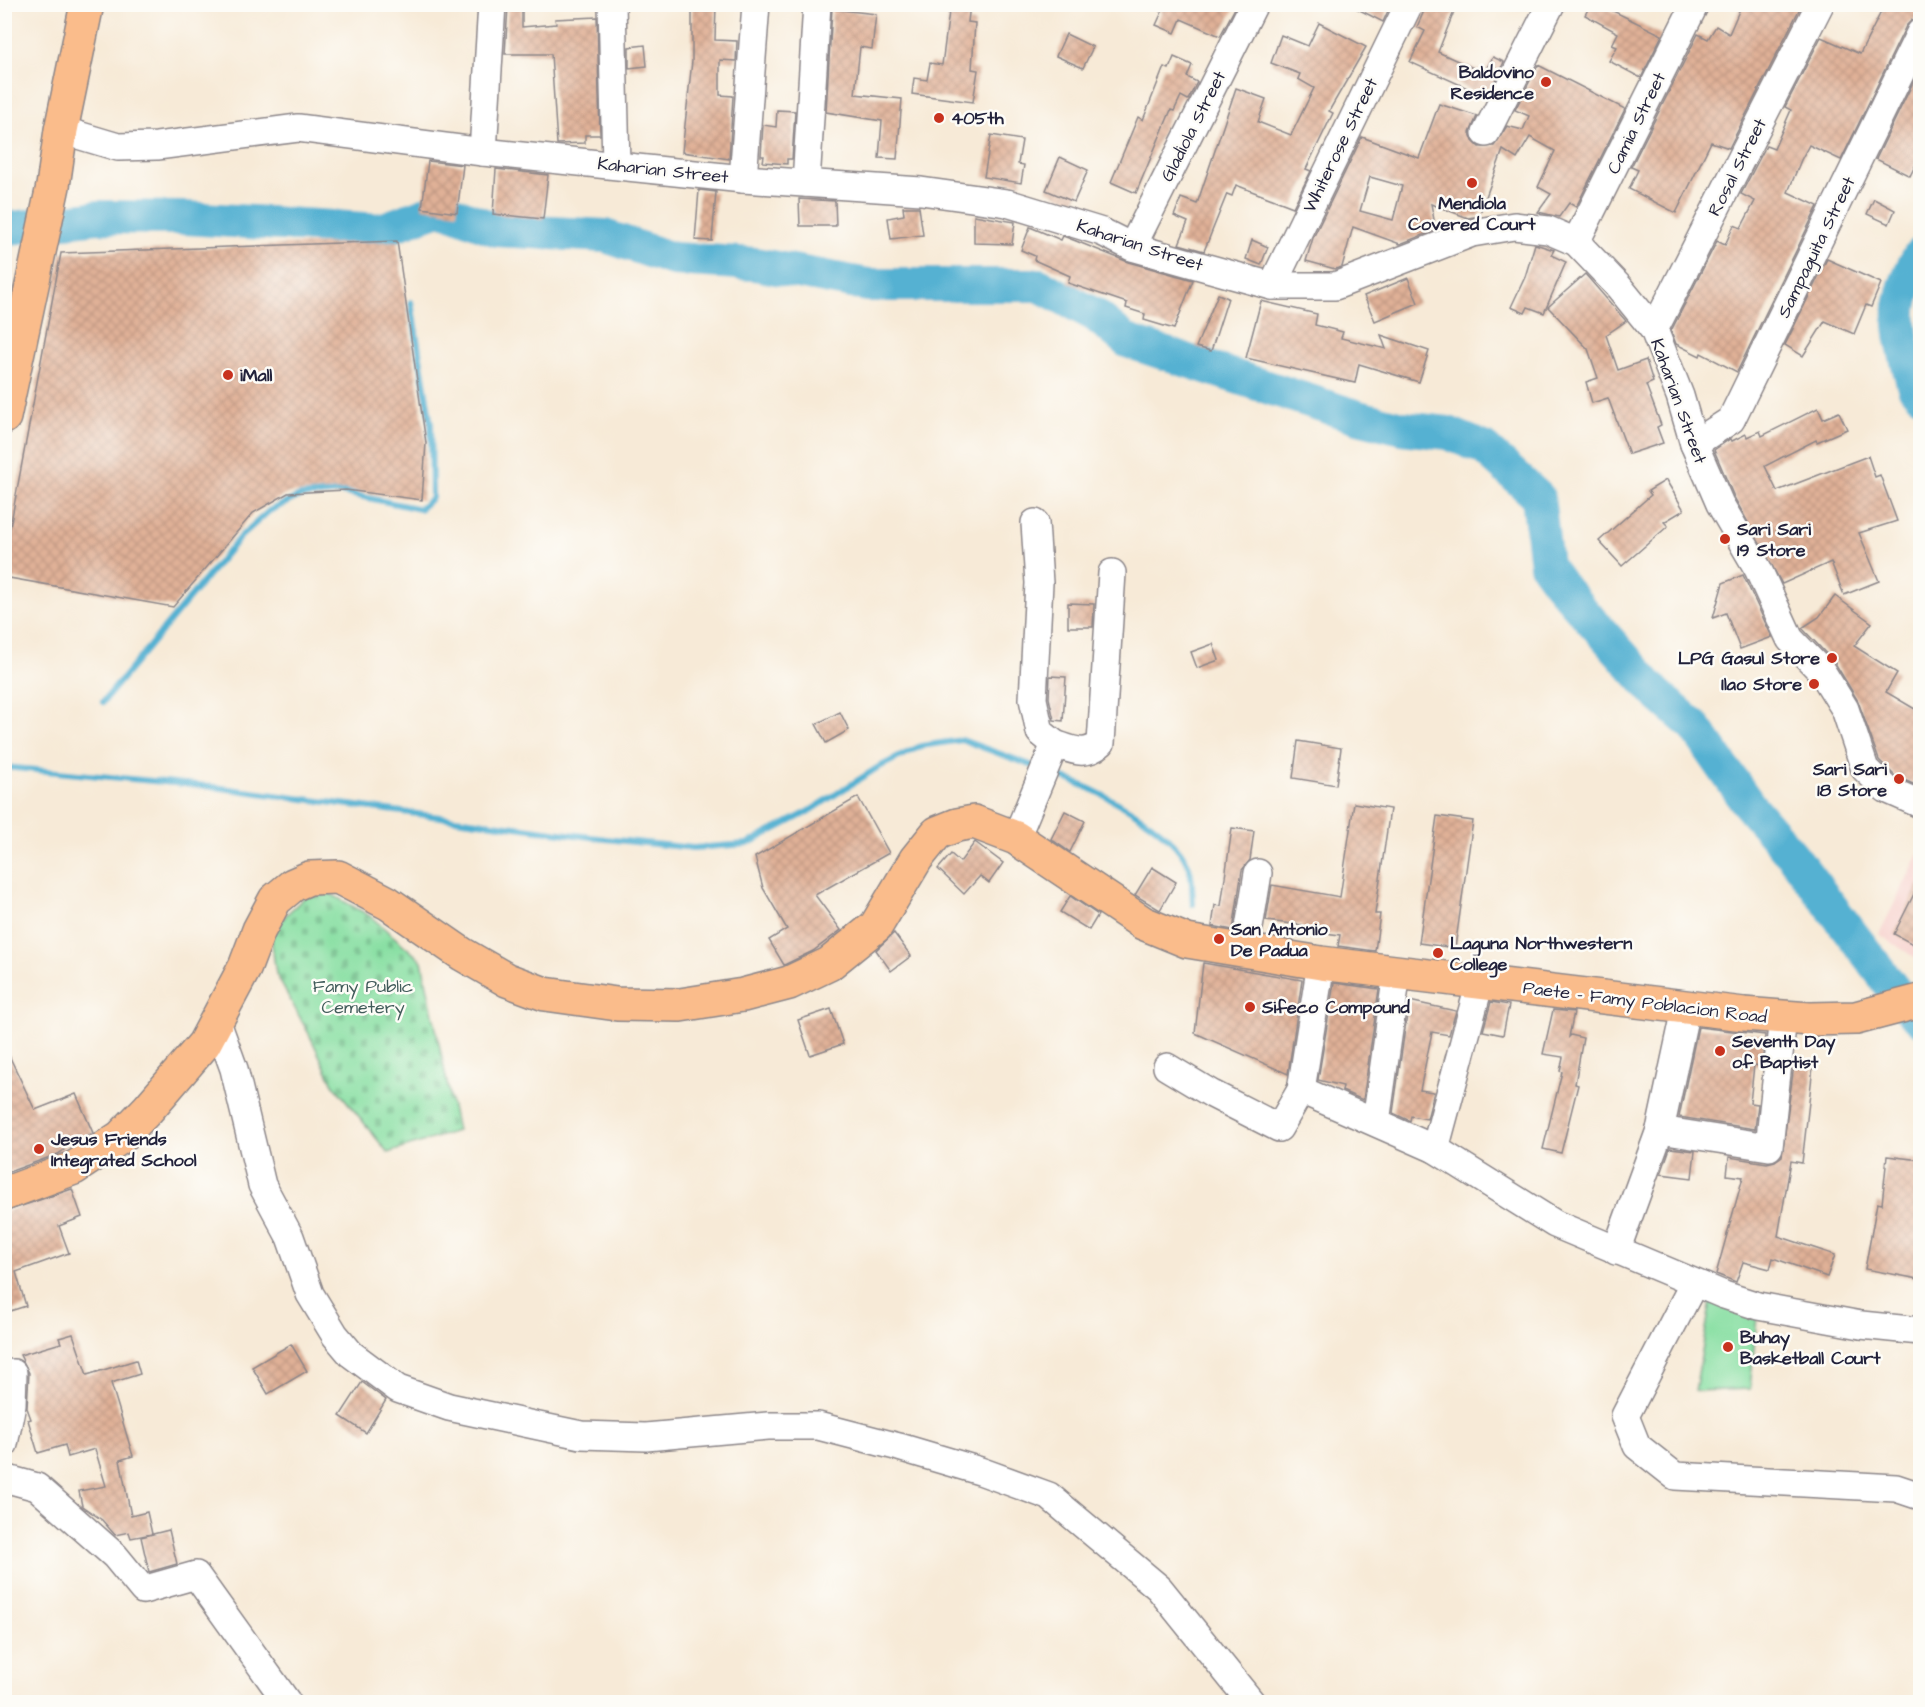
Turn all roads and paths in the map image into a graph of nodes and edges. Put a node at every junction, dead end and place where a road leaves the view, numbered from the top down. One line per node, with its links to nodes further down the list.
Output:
1 (87, 4): 12 (main road)
2 (492, 4): 14 (street)
3 (612, 4): 15 (street)
4 (756, 4): 16 (street)
5 (818, 4): 17 (street)
6 (1254, 4): 19 (street, Gladiola Street)
7 (1409, 4): 20 (street, Whiterose Street)
8 (1551, 4): 13 (street)
9 (1695, 4): 18 (street, Camia Street)
10 (1820, 4): 21 (street, Rosal Street)
11 (1920, 33): 23 (street, Sampaguita Street)
12 (61, 130): 14 (street, Kaharian Street); 22 (main road)
13 (1486, 133)
14 (483, 152): 15 (street, Kaharian Street)
15 (616, 164): 16 (street, Kaharian Street)
16 (743, 179): 17 (street, Kaharian Street)
17 (806, 183): 19 (street, Kaharian Street)
18 (1576, 242): 20 (street, Kaharian Street); 21 (street, Kaharian Street)
19 (1132, 247): 20 (street, Kaharian Street)
20 (1272, 286)
21 (1653, 330): 23 (street, Kaharian Street)
22 (4, 417)
23 (1694, 444): 27 (street, Kaharian Street)
24 (1035, 523): 26 (street)
25 (1112, 573): 26 (street)
26 (1055, 744): 28 (street)
27 (1920, 804)
28 (1016, 838): 30 (main road, Paete – Famy Poblacion Road); 37 (main road, Paete – Famy Poblacion Road)
29 (1258, 873): 30 (street)
30 (1245, 952): 31 (main road, Paete – Famy Poblacion Road)
31 (1321, 963): 32 (main road, Paete – Famy Poblacion Road); 39 (street)
32 (1397, 973): 33 (main road, Paete – Famy Poblacion Road); 40 (street)
33 (1480, 982): 35 (main road, Paete – Famy Poblacion Road); 42 (street)
34 (1920, 1001): 36 (main road, Paete – Famy Poblacion Road)
35 (1686, 1009): 36 (main road, Paete – Famy Poblacion Road); 41 (street)
36 (1783, 1017): 41 (street)
37 (217, 1022): 43 (main road, Paete – Famy Poblacion Road); 52 (street)
38 (1167, 1067): 39 (street)
39 (1301, 1090): 40 (street)
40 (1376, 1122): 42 (street)
41 (1660, 1130): 44 (street)
42 (1435, 1149): 44 (street)
43 (4, 1194)
44 (1616, 1251): 45 (street)
45 (1694, 1283): 46 (street); 50 (street)
46 (1920, 1331)
47 (13, 1373): 48 (street)
48 (4, 1444)
49 (4, 1478): 51 (street)
50 (1920, 1496)
51 (287, 1702)
52 (1251, 1702)

